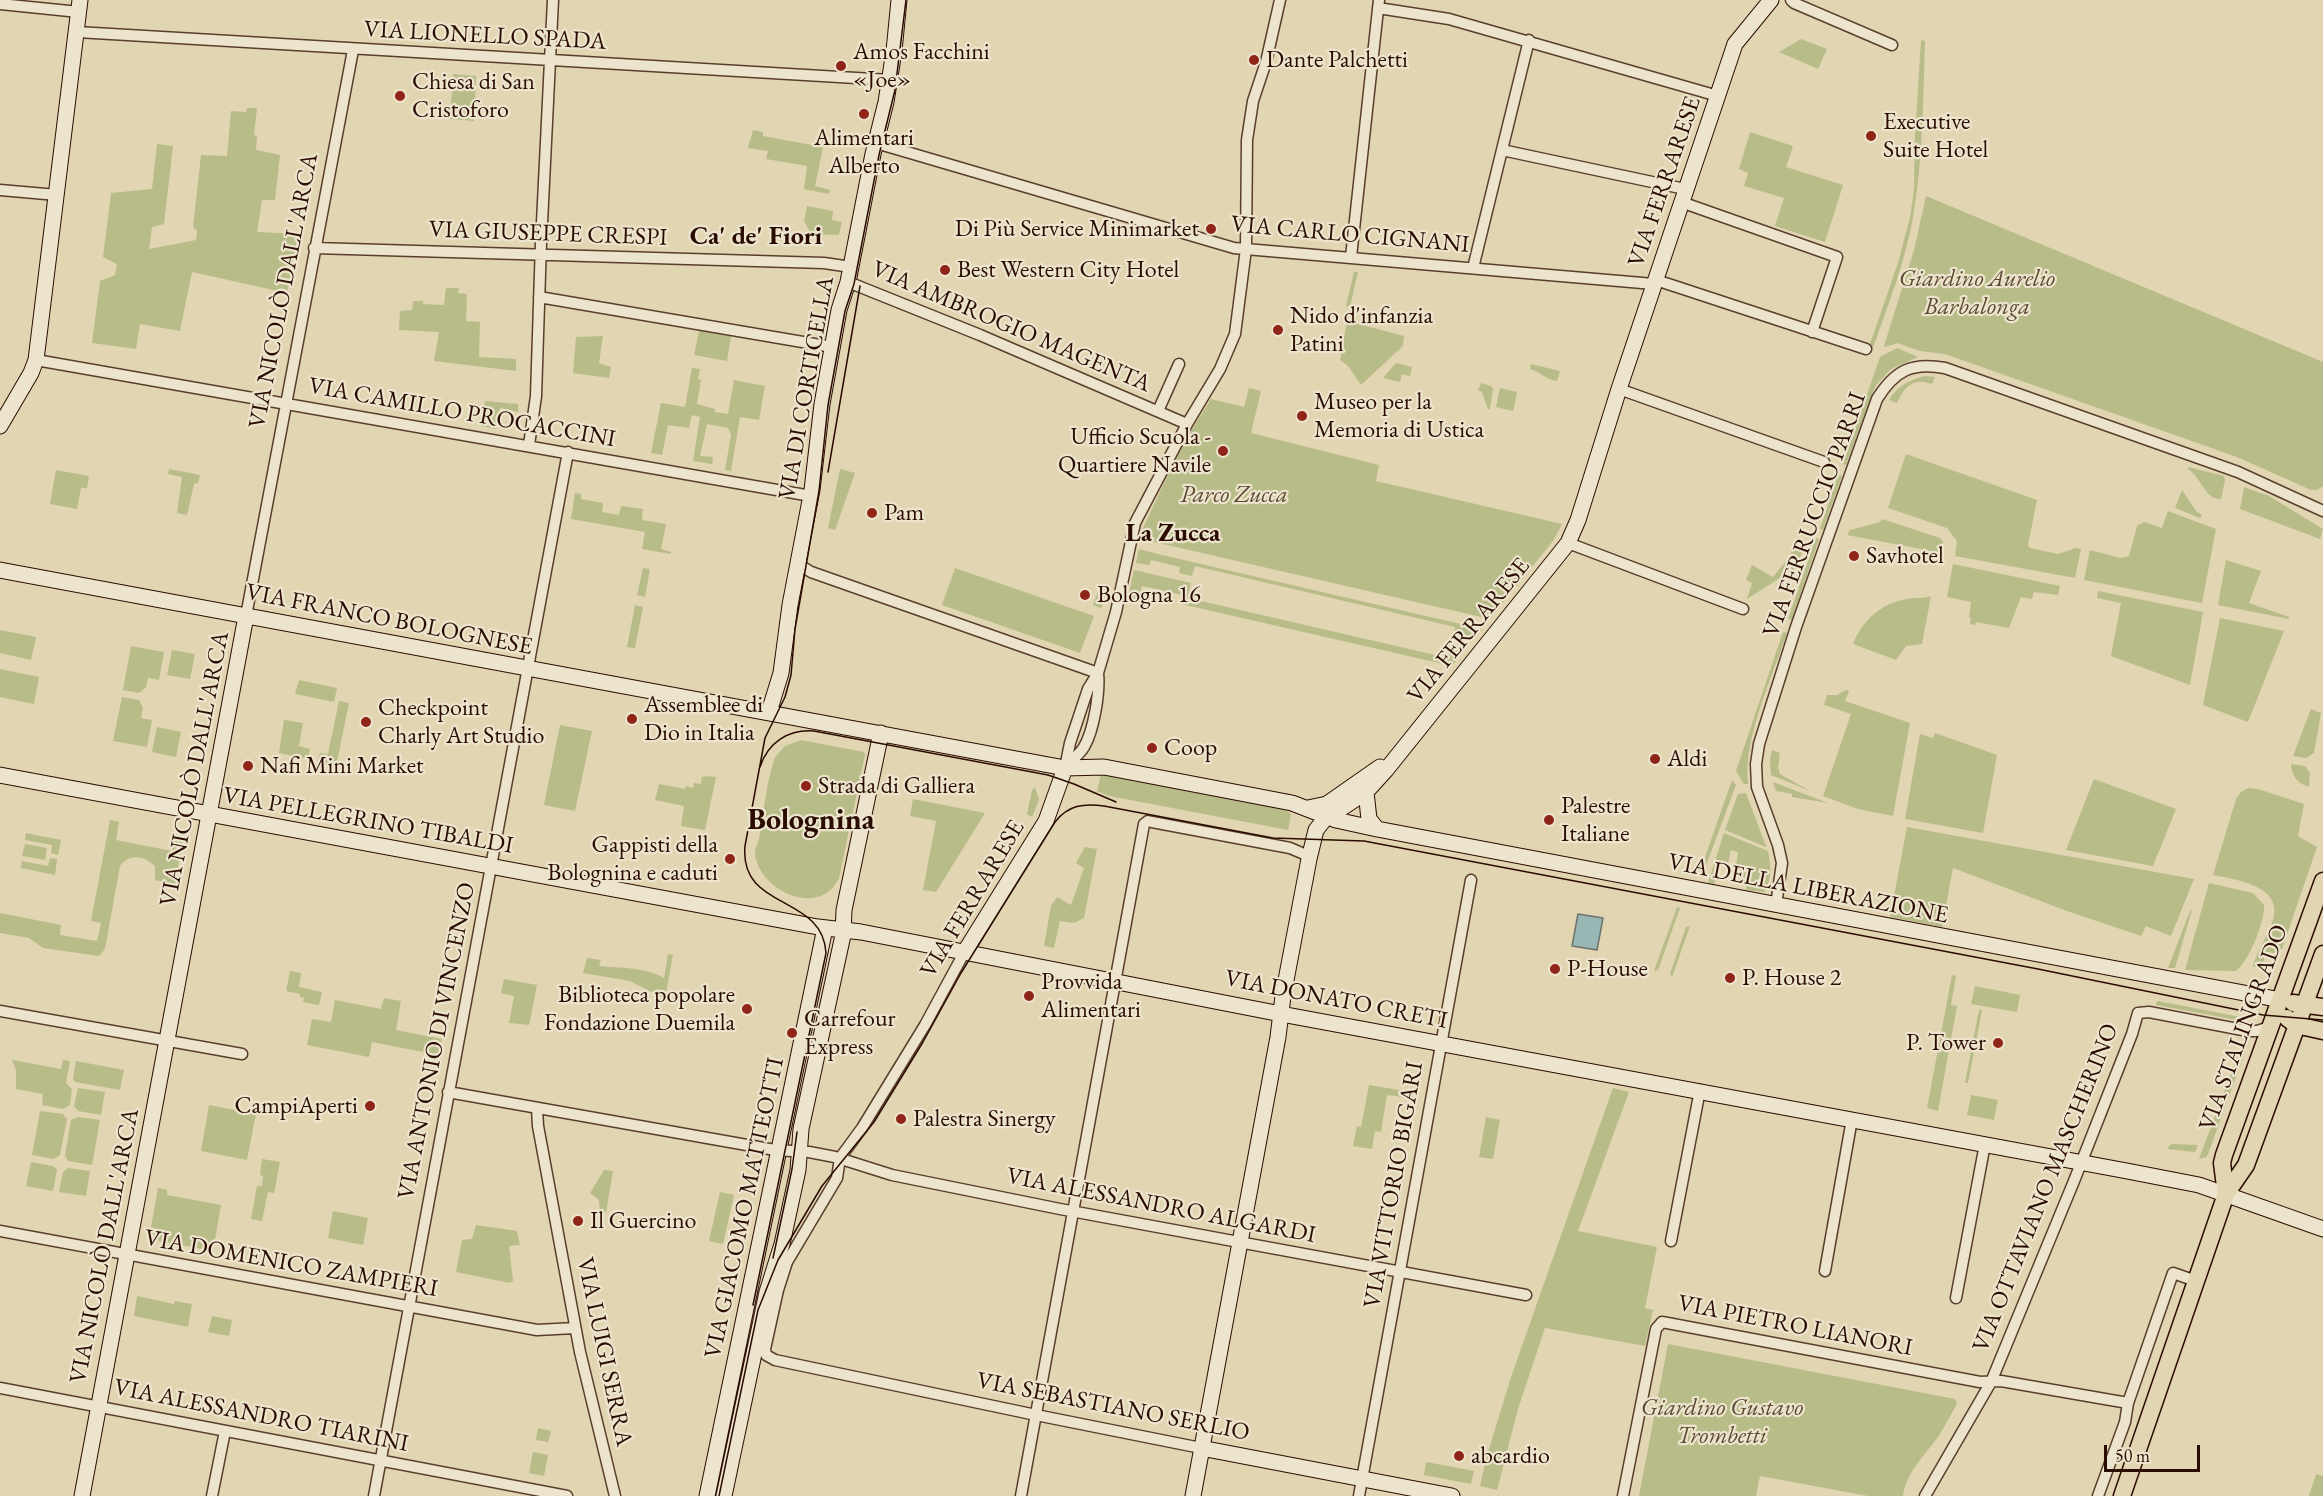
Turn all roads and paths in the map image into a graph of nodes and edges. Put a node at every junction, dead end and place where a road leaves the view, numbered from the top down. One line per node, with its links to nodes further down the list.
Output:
1 (552, 0): 13 (street)
2 (899, 0): 14 (main road, VIA DI CORTICELLA)
3 (1280, 0): 22 (street)
4 (1771, 0): 15 (main road, VIA FERRARESE)
5 (1791, 0): 11 (street)
6 (0, 4): 8 (street)
7 (1379, 4): 10 (street); 24 (street)
8 (80, 6): 9 (main road)
9 (77, 32): 12 (street, VIA LIONELLO SPADA); 19 (main road)
10 (1529, 40): 15 (street); 17 (street)
11 (1892, 45)
12 (353, 50): 13 (street, VIA LIONELLO SPADA); 21 (street, VIA NICOLÒ DALL'ARCA)
13 (549, 60): 14 (street, VIA LIONELLO SPADA); 23 (street)
14 (890, 80): 16 (main road, VIA DI CORTICELLA)
15 (1718, 96): 20 (main road, VIA FERRARESE)
16 (876, 143): 22 (street, VIA CARLO CIGNANI); 26 (main road, VIA DI CORTICELLA)
17 (1502, 150): 20 (street); 25 (street)
18 (0, 190): 19 (street)
19 (57, 195): 32 (main road)
20 (1683, 196): 27 (main road, VIA FERRARESE); 29 (street)
21 (314, 248): 23 (street, VIA GIUSEPPE CRESPI); 35 (street, VIA NICOLÒ DALL'ARCA)
22 (1246, 249): 24 (street, VIA CARLO CIGNANI); 37 (street)
23 (540, 255): 26 (street, VIA GIUSEPPE CRESPI); 28 (street)
24 (1351, 257): 25 (street, VIA CARLO CIGNANI)
25 (1473, 268): 27 (street, VIA CARLO CIGNANI)
26 (850, 275): 30 (main road, VIA DI CORTICELLA); 36 (street, VIA AMBROGIO MAGENTA)
27 (1655, 282): 29 (street, VIA CARLO CIGNANI); 34 (main road, VIA FERRARESE)
28 (539, 297): 30 (street); 39 (street)
29 (1812, 332): 31 (street, VIA CARLO CIGNANI)
30 (832, 347): 42 (main road, VIA DI CORTICELLA)
31 (1866, 349)
32 (36, 360): 35 (street, VIA CAMILLO PROCACCINI); 38 (main road)
33 (1179, 364): 36 (street, VIA AMBROGIO MAGENTA)
34 (1619, 389): 41 (street); 44 (main road, VIA FERRARESE)
35 (285, 405): 39 (street, VIA CAMILLO PROCACCINI); 48 (street, VIA NICOLÒ DALL'ARCA)
36 (1158, 411): 37 (street, VIA AMBROGIO MAGENTA)
37 (1187, 424): 50 (street)
38 (0, 426)
39 (529, 445): 40 (street, VIA CAMILLO PROCACCINI)
40 (568, 452): 42 (street, VIA CAMILLO PROCACCINI); 49 (street, VIA ANTONIO DI VINCENZO)
41 (1824, 462)
42 (811, 496): 45 (main road, VIA DI CORTICELLA)
43 (2323, 511): 65 (street, VIA FERRUCCIO PARRI)
44 (1568, 543): 47 (street); 53 (main road, VIA FERRARESE)
45 (798, 564): 50 (street); 51 (main road, VIA DI CORTICELLA)
46 (0, 570): 48 (main road, VIA FRANCO BOLOGNESE)
47 (1743, 609)
48 (246, 616): 49 (main road, VIA FRANCO BOLOGNESE); 58 (main road, VIA NICOLÒ DALL'ARCA)
49 (528, 669): 51 (main road, VIA FRANCO BOLOGNESE); 62 (street, VIA ANTONIO DI VINCENZO)
50 (1098, 673): 54 (street)
51 (769, 712): 52 (main road, VIA FRANCO BOLOGNESE)
52 (881, 733): 54 (main road, VIA FRANCO BOLOGNESE); 66 (main road, VIA GIACOMO MATTEOTTI)
53 (1404, 747): 56 (main road, VIA FERRARESE); 57 (main road, VIA FERRARESE)
54 (1065, 768): 57 (main road); 67 (main road, VIA FERRARESE)
55 (0, 775): 58 (main road, VIA PELLEGRINO TIBALDI)
56 (1366, 792): 59 (main road, VIA FERRARESE); 60 (main road)
57 (1308, 808): 59 (main road)
58 (209, 815): 62 (main road, VIA PELLEGRINO TIBALDI); 78 (main road, VIA NICOLÒ DALL'ARCA)
59 (1328, 818): 60 (main road, VIA DELLA LIBERAZIONE); 61 (main road)
60 (1377, 829): 65 (main road, VIA DELLA LIBERAZIONE)
61 (1309, 860): 69 (street); 74 (main road)
62 (491, 865): 66 (main road, VIA PELLEGRINO TIBALDI); 82 (street, VIA ANTONIO DI VINCENZO)
63 (1471, 880): 79 (street, VIA VITTORIO BIGARI)
64 (2323, 881): 70 (main road, VIA STALINGRADO)
65 (1776, 905): 70 (main road, VIA DELLA LIBERAZIONE)
66 (833, 929): 67 (main road, VIA DONATO CRETI); 86 (main road, VIA GIACOMO MATTEOTTI)
67 (964, 953): 69 (main road, VIA DONATO CRETI); 87 (street, VIA FERRARESE)
68 (2321, 967): 71 (main road, VIA STALINGRADO)
69 (1115, 980): 74 (main road, VIA DONATO CRETI); 90 (street)
70 (2281, 1000): 71 (main road); 75 (main road); 76 (main road, VIA STALINGRADO)
71 (2303, 1005): 72 (main road); 75 (main road, VIA STALINGRADO)
72 (2323, 1007)
73 (0, 1011): 78 (street)
74 (1281, 1014): 79 (main road, VIA DONATO CRETI); 94 (main road)
75 (2296, 1025): 77 (main road); 89 (main road, VIA STALINGRADO)
76 (2270, 1027): 88 (street, VIA OTTAVIANO MASCHERINO); 89 (main road, VIA STALINGRADO)
77 (2323, 1031)
78 (166, 1041): 80 (street); 95 (main road, VIA NICOLÒ DALL'ARCA)
79 (1440, 1043): 81 (main road, VIA DONATO CRETI); 98 (street, VIA VITTORIO BIGARI)
80 (242, 1054)
81 (1700, 1090): 84 (main road, VIA DONATO CRETI); 93 (street)
82 (448, 1092): 83 (street, VIA ALESSANDRO ALGARDI); 102 (street, VIA ANTONIO DI VINCENZO)
83 (537, 1109): 86 (street, VIA ALESSANDRO ALGARDI); 103 (street, VIA LUIGI SERRA)
84 (1852, 1119): 85 (main road, VIA DONATO CRETI); 97 (street)
85 (1985, 1144): 88 (main road, VIA DONATO CRETI); 101 (street)
86 (790, 1151): 87 (street, VIA ALESSANDRO ALGARDI); 120 (main road, VIA GIACOMO MATTEOTTI); 121 (main road, VIA GIACOMO MATTEOTTI)
87 (840, 1158): 90 (street, VIA ALESSANDRO ALGARDI); 96 (street, VIA FERRARESE)
88 (2082, 1162): 89 (main road, VIA DONATO CRETI); 105 (street, VIA OTTAVIANO MASCHERINO)
89 (2226, 1194): 91 (main road, VIA DONATO CRETI); 99 (main road, VIA STALINGRADO)
90 (1073, 1211): 94 (street, VIA ALESSANDRO ALGARDI); 109 (street)
91 (2323, 1228)
92 (0, 1231): 95 (street, VIA DOMENICO ZAMPIERI)
93 (1671, 1241)
94 (1239, 1242): 98 (street, VIA ALESSANDRO ALGARDI); 111 (main road)
95 (126, 1255): 102 (street, VIA DOMENICO ZAMPIERI); 108 (main road, VIA NICOLÒ DALL'ARCA)
96 (787, 1262): 104 (street, VIA GIACOMO MATTEOTTI)
97 (1824, 1270)
98 (1400, 1272): 100 (street, VIA ALESSANDRO ALGARDI); 113 (street, VIA VITTORIO BIGARI)
99 (2196, 1281): 107 (street); 129 (main road, VIA STALINGRADO)
100 (1526, 1295)
101 (1956, 1298)
102 (410, 1307): 103 (street, VIA DOMENICO ZAMPIERI); 112 (street, VIA ANTONIO DI VINCENZO)
103 (575, 1328): 119 (street, VIA LUIGI SERRA)
104 (767, 1356): 109 (street, VIA SEBASTIANO SERLIO)
105 (1991, 1382): 107 (street); 126 (street, VIA PIETRO LIANORI); 127 (street, VIA OTTAVIANO MASCHERINO)
106 (0, 1388): 108 (street, VIA ALESSANDRO TIARINI)
107 (2128, 1403): 128 (street)
108 (98, 1407): 110 (street, VIA ALESSANDRO TIARINI); 115 (main road, VIA NICOLÒ DALL'ARCA)
109 (1036, 1415): 111 (street, VIA SEBASTIANO SERLIO); 122 (street)
110 (225, 1431): 112 (street, VIA ALESSANDRO TIARINI); 116 (street)
111 (1202, 1448): 113 (main road, VIA SEBASTIANO SERLIO); 123 (main road)
112 (381, 1461): 114 (street, VIA ALESSANDRO TIARINI); 117 (street, VIA ANTONIO DI VINCENZO)
113 (1362, 1479): 124 (street, VIA VITTORIO BIGARI); 125 (main road, VIA SEBASTIANO SERLIO)
114 (513, 1491): 118 (street, VIA ALESSANDRO TIARINI)
115 (82, 1496)
116 (212, 1496)
117 (374, 1496)
118 (567, 1496)
119 (615, 1496)
120 (707, 1496)
121 (724, 1496)
122 (1021, 1496)
123 (1193, 1496)
124 (1359, 1496)
125 (1452, 1496)
126 (1623, 1496)
127 (1925, 1496)
128 (2098, 1496)
129 (2122, 1496)

